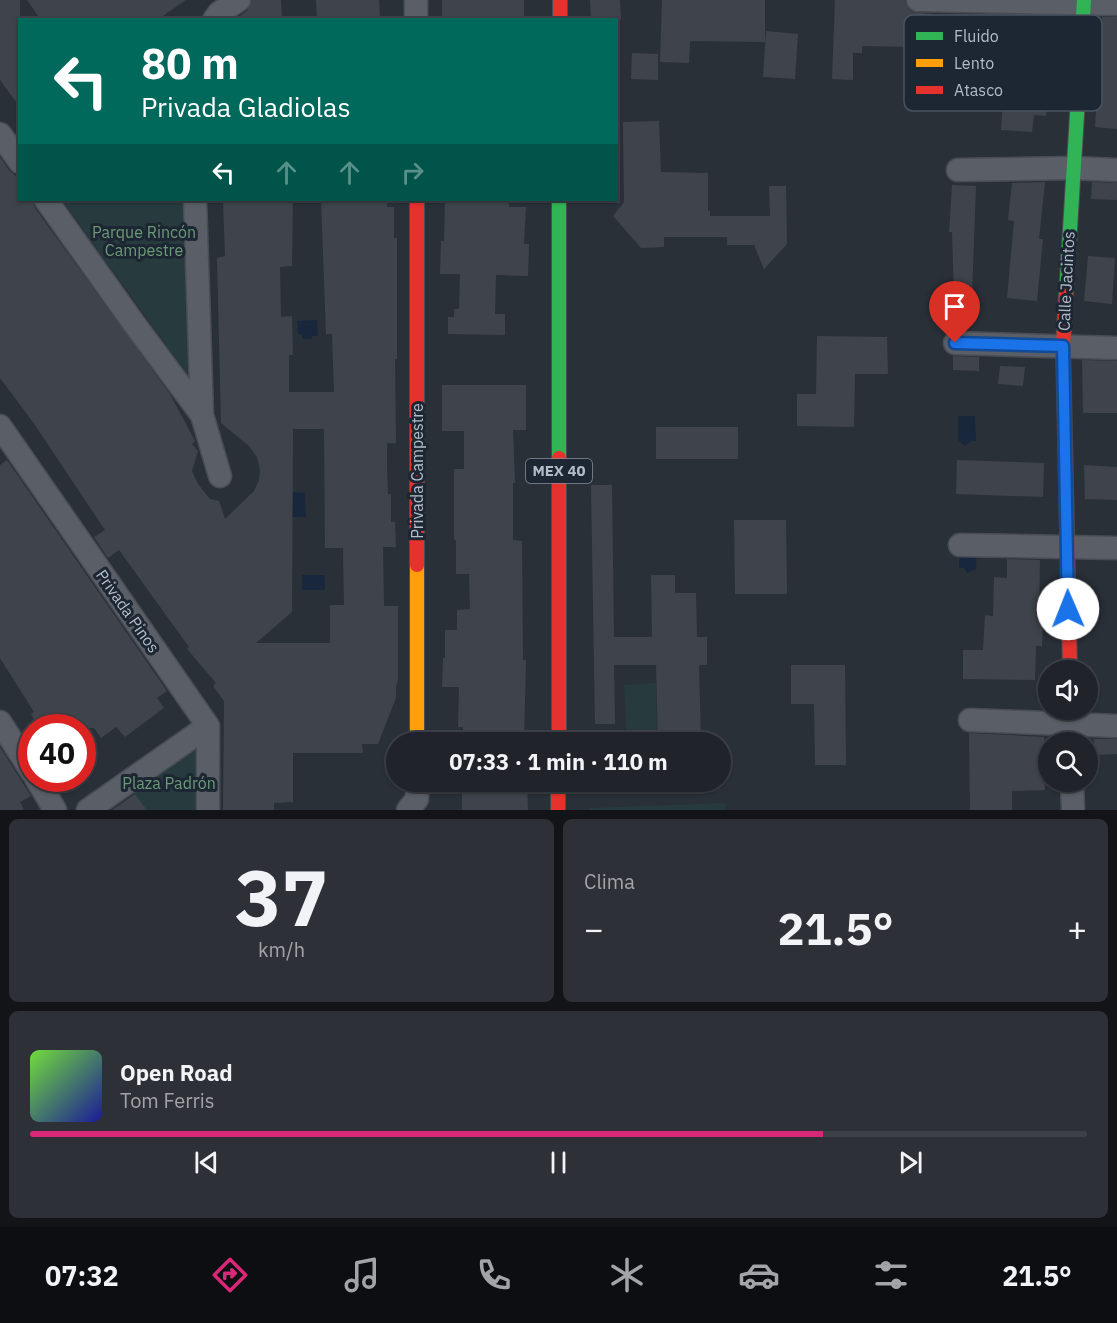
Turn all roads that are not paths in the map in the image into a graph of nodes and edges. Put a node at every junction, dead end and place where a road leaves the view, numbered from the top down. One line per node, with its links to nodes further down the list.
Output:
1 (239, 0): 7 (street)
2 (416, 0): 8 (street)
3 (560, 0): 9 (main road)
4 (918, 0): 5 (street)
5 (1084, 2): 6 (street)
6 (1117, 4)
7 (215, 18)
8 (417, 18)
9 (560, 18)
10 (1077, 111): 13 (main road, Calle Jacintos)
11 (0, 134): 12 (street)
12 (18, 159)
13 (1073, 168): 14 (street); 15 (street); 21 (main road, Calle Jacintos)
14 (958, 170)
15 (1117, 170)
16 (47, 201): 23 (street)
17 (195, 201): 23 (street)
18 (417, 201): 35 (main road, Privada Campestre)
19 (559, 201): 36 (main road, MEX 40)
20 (955, 343): 21 (street)
21 (1063, 346): 22 (street); 27 (main road, Calle Jacintos)
22 (1117, 348)
23 (202, 415): 25 (street)
24 (0, 426): 33 (street, Privada Pinos)
25 (220, 476)
26 (960, 545): 27 (street)
27 (1067, 547): 28 (street); 29 (main road, Calle Jacintos)
28 (1117, 548)
29 (1070, 660)
30 (970, 720): 32 (street)
31 (0, 722): 37 (street)
32 (1071, 725): 34 (street)
33 (208, 726): 43 (street); 44 (street)
34 (1117, 726)
35 (417, 732)
36 (559, 732)
37 (18, 750)
38 (44, 792): 42 (street)
39 (417, 792): 45 (street)
40 (558, 792): 46 (main road)
41 (1072, 792): 47 (street)
42 (55, 810)
43 (88, 810)
44 (208, 810)
45 (408, 810)
46 (558, 810)
47 (1073, 810)

